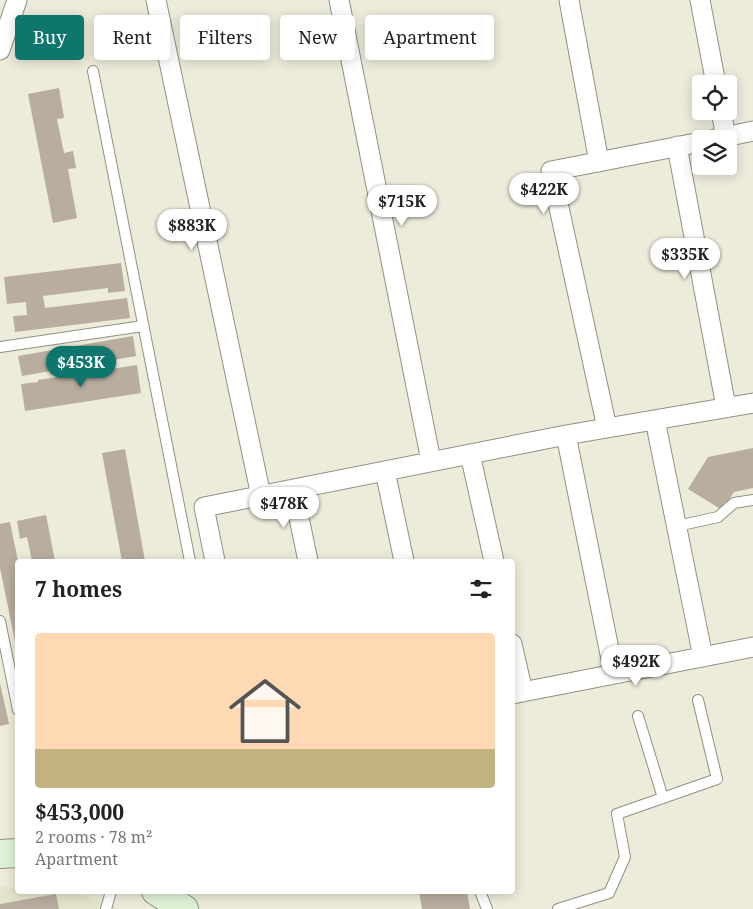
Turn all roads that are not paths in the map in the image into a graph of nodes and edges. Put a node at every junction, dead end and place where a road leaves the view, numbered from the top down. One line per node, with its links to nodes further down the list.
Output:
1 (17, 0): 6 (street)
2 (156, 0): 25 (street)
3 (339, 0): 22 (street)
4 (569, 0): 13 (street)
5 (700, 0): 8 (street)
6 (0, 50)
7 (93, 70): 14 (lane)
8 (714, 75)
9 (753, 131): 10 (street)
10 (737, 134)
11 (692, 144): 12 (street)
12 (677, 146): 13 (street); 17 (street)
13 (599, 162): 19 (street)
14 (143, 326): 15 (lane); 28 (lane)
15 (0, 348)
16 (753, 403): 17 (street)
17 (726, 407): 18 (street)
18 (655, 420): 19 (street); 27 (street)
19 (607, 428): 20 (street)
20 (566, 435): 21 (street); 37 (street)
21 (470, 454): 22 (street); 32 (street)
22 (431, 461): 23 (street)
23 (385, 470): 24 (street); 31 (street)
24 (293, 489): 25 (street); 30 (street)
25 (261, 496): 29 (street)
26 (753, 500): 27 (lane)
27 (677, 526): 35 (street)
28 (190, 559)
29 (215, 559)
30 (308, 559)
31 (404, 559)
32 (494, 559)
33 (0, 621): 39 (lane)
34 (753, 647): 35 (street)
35 (703, 657): 37 (street)
36 (515, 668): 38 (street)
37 (614, 674): 38 (street)
38 (518, 693)
39 (15, 695)
40 (698, 700): 42 (lane)
41 (638, 716): 42 (lane)
42 (663, 798): 51 (lane)
43 (15, 853): 44 (street)
44 (0, 854)
45 (110, 894): 48 (lane)
46 (161, 894): 49 (street)
47 (481, 894): 50 (lane)
48 (106, 909)
49 (184, 909)
50 (487, 909)
51 (558, 909)

